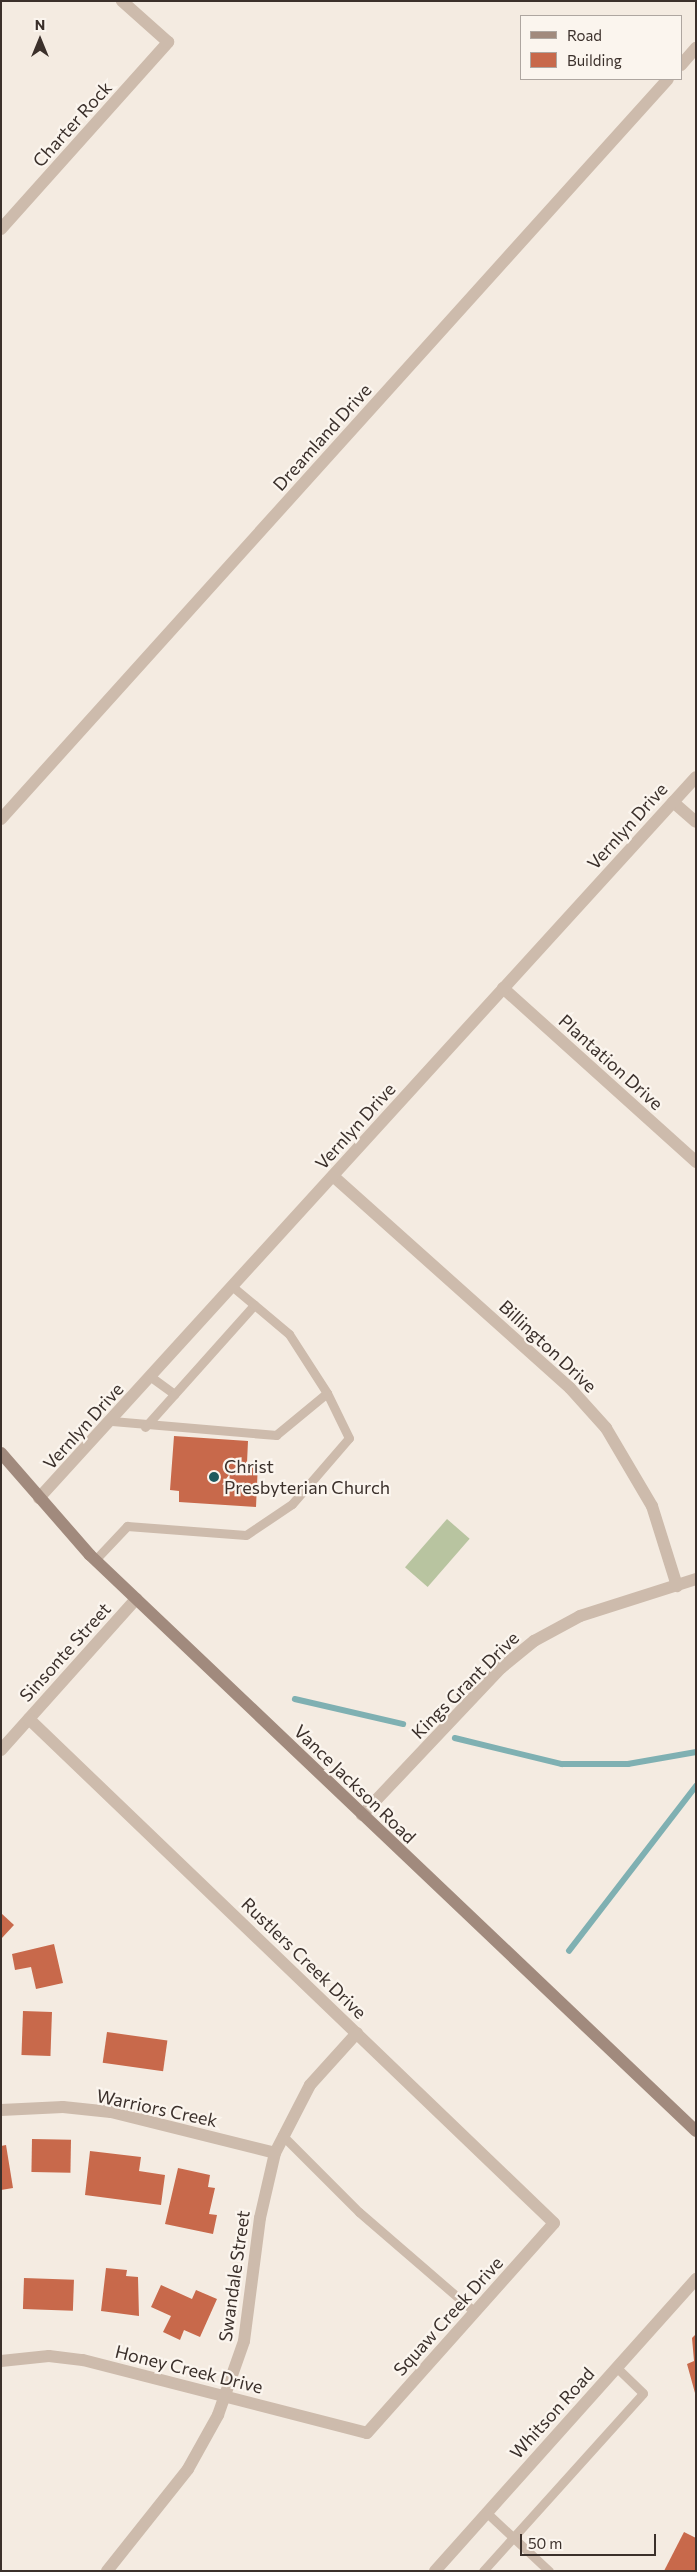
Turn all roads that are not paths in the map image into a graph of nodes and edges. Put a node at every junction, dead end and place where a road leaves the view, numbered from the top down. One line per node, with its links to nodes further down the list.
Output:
1 (122, 1): 5 (street, Charter Rock)
2 (696, 48): 3 (street)
3 (682, 64)
4 (667, 80): 8 (street, Dreamland Drive)
5 (1, 229)
6 (696, 777): 7 (street, Vernlyn Drive)
7 (673, 802): 9 (street); 10 (street, Vernlyn Drive)
8 (1, 819)
9 (696, 822)
10 (503, 988): 11 (street, Plantation Drive); 12 (street, Vernlyn Drive)
11 (696, 1162)
12 (333, 1176): 13 (street, Vernlyn Drive); 24 (street, Billington Drive)
13 (233, 1288): 14 (lane); 15 (street, Vernlyn Drive)
14 (254, 1305): 16 (lane); 17 (lane)
15 (151, 1377): 17 (lane); 18 (street, Vernlyn Drive)
16 (327, 1393): 19 (lane); 22 (lane)
17 (174, 1394): 19 (lane)
18 (112, 1421): 19 (lane); 21 (street, Vernlyn Drive)
19 (145, 1427)
20 (1, 1453): 21 (main road, Vance Jackson Road)
21 (40, 1498): 22 (main road, Vance Jackson Road)
22 (95, 1560): 25 (main road, Vance Jackson Road)
23 (696, 1579): 24 (street, Kings Grant Drive)
24 (676, 1586): 28 (street, Kings Grant Drive)
25 (136, 1599): 26 (street, Sinsonte Street); 28 (main road, Vance Jackson Road)
26 (29, 1719): 27 (street, Sinsonte Street); 29 (street, Rustlers Creek Drive)
27 (1, 1750)
28 (362, 1815): 31 (main road, Vance Jackson Road)
29 (357, 2033): 32 (street, Swandale Street); 34 (street, Rustlers Creek Drive)
30 (1, 2110): 33 (street, Warriors Creek)
31 (696, 2131)
32 (282, 2135): 33 (street, Swandale Street); 36 (lane)
33 (275, 2153): 39 (street, Swandale Street)
34 (554, 2223): 36 (street, Squaw Creek Drive)
35 (696, 2279): 38 (street, Whitson Road)
36 (475, 2312): 40 (street, Squaw Creek Drive)
37 (1, 2361): 39 (street, Honey Creek Drive)
38 (617, 2368): 41 (street, Whitson Road); 42 (lane)
39 (226, 2396): 40 (street, Honey Creek Drive); 43 (street, Swandale Street)
40 (367, 2433)
41 (487, 2513): 42 (lane); 44 (street, Whitson Road)
42 (513, 2537): 45 (lane); 46 (lane)
43 (107, 2571)
44 (435, 2571)
45 (483, 2571)
46 (549, 2571)

